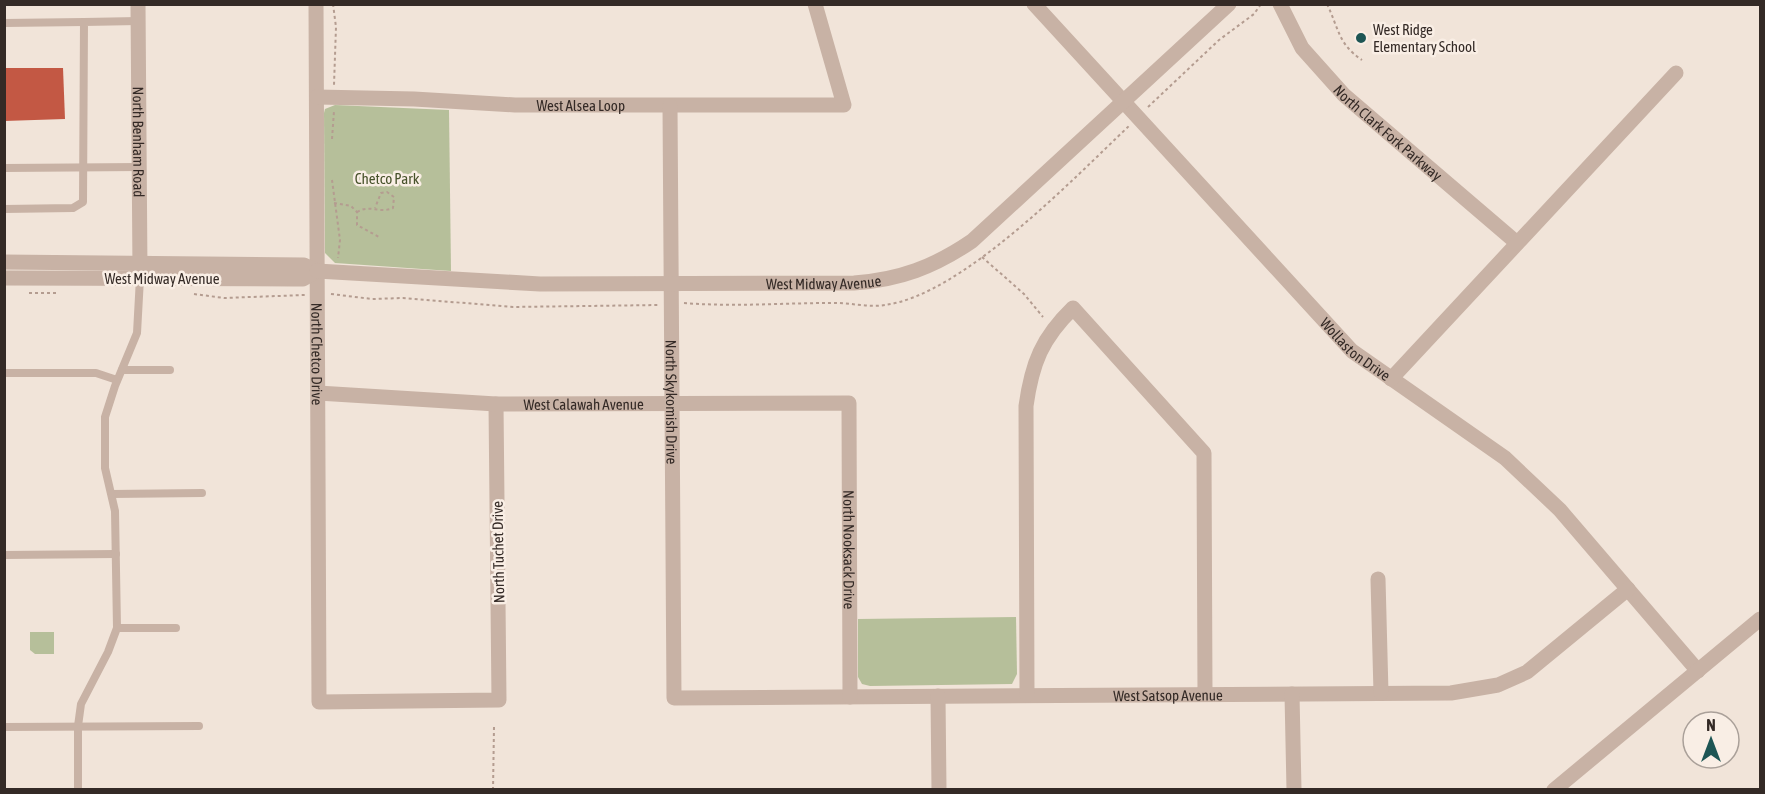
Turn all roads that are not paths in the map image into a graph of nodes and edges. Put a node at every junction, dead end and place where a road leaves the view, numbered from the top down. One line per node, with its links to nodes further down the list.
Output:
1 (138, 4): 7 (street, North Benham Road)
2 (315, 4): 11 (street, North Chetco Drive)
3 (814, 4): 13 (street, West Alsea Loop)
4 (1034, 4): 12 (street, Wollaston Drive)
5 (1229, 4): 12 (street, West Midway Avenue)
6 (1280, 4): 18 (street, North Clark Fork Parkway)
7 (138, 21): 8 (lane); 14 (street, North Benham Road)
8 (84, 22): 9 (lane); 16 (lane)
9 (4, 23)
10 (1676, 73): 18 (street)
11 (316, 97): 13 (street, West Alsea Loop); 21 (street, North Chetco Drive)
12 (1123, 103): 23 (street, West Midway Avenue); 27 (street, Wollaston Drive)
13 (670, 106): 23 (street, North Skykomish Drive)
14 (140, 167): 16 (lane); 20 (street, North Benham Road)
15 (4, 168): 16 (lane)
16 (84, 168): 17 (lane)
17 (4, 209)
18 (1517, 243): 27 (street)
19 (4, 262): 20 (street, West Midway Avenue)
20 (140, 271): 21 (street, West Midway Avenue); 22 (street, West Midway Avenue); 24 (lane)
21 (317, 271): 23 (street, West Midway Avenue); 29 (street, North Chetco Drive)
22 (4, 278)
23 (672, 283): 32 (street, North Skykomish Drive)
24 (122, 370): 25 (lane); 28 (lane)
25 (170, 370)
26 (4, 373): 28 (lane)
27 (1391, 379): 38 (street, Wollaston Drive)
28 (117, 380): 34 (lane)
29 (318, 393): 31 (street, West Calawah Avenue); 50 (street, North Chetco Drive)
30 (849, 403): 32 (street, West Calawah Avenue); 48 (street, North Nooksack Drive)
31 (496, 404): 32 (street, West Calawah Avenue); 50 (street, North Tuchet Drive)
32 (673, 404): 49 (street, North Skykomish Drive)
33 (202, 493): 34 (lane)
34 (112, 494): 35 (lane)
35 (116, 554): 36 (lane); 40 (lane)
36 (4, 555)
37 (1378, 579): 43 (street)
38 (1628, 589): 42 (street, Wollaston Drive); 43 (street, West Satsop Avenue)
39 (1761, 619): 42 (street)
40 (117, 628): 41 (lane); 51 (lane)
41 (176, 628)
42 (1698, 671): 57 (street)
43 (1381, 693): 45 (street, West Satsop Avenue)
44 (1205, 694): 45 (street, West Satsop Avenue); 46 (street, West Satsop Avenue); 46 (street)
45 (1292, 694): 56 (street)
46 (1027, 695): 47 (street, West Satsop Avenue)
47 (938, 696): 48 (street, West Satsop Avenue); 55 (street)
48 (850, 697): 49 (street, West Satsop Avenue)
49 (674, 698)
50 (499, 700)
51 (78, 726): 52 (lane); 53 (lane); 54 (lane)
52 (199, 726)
53 (4, 727)
54 (78, 789)
55 (939, 789)
56 (1294, 789)
57 (1554, 789)

